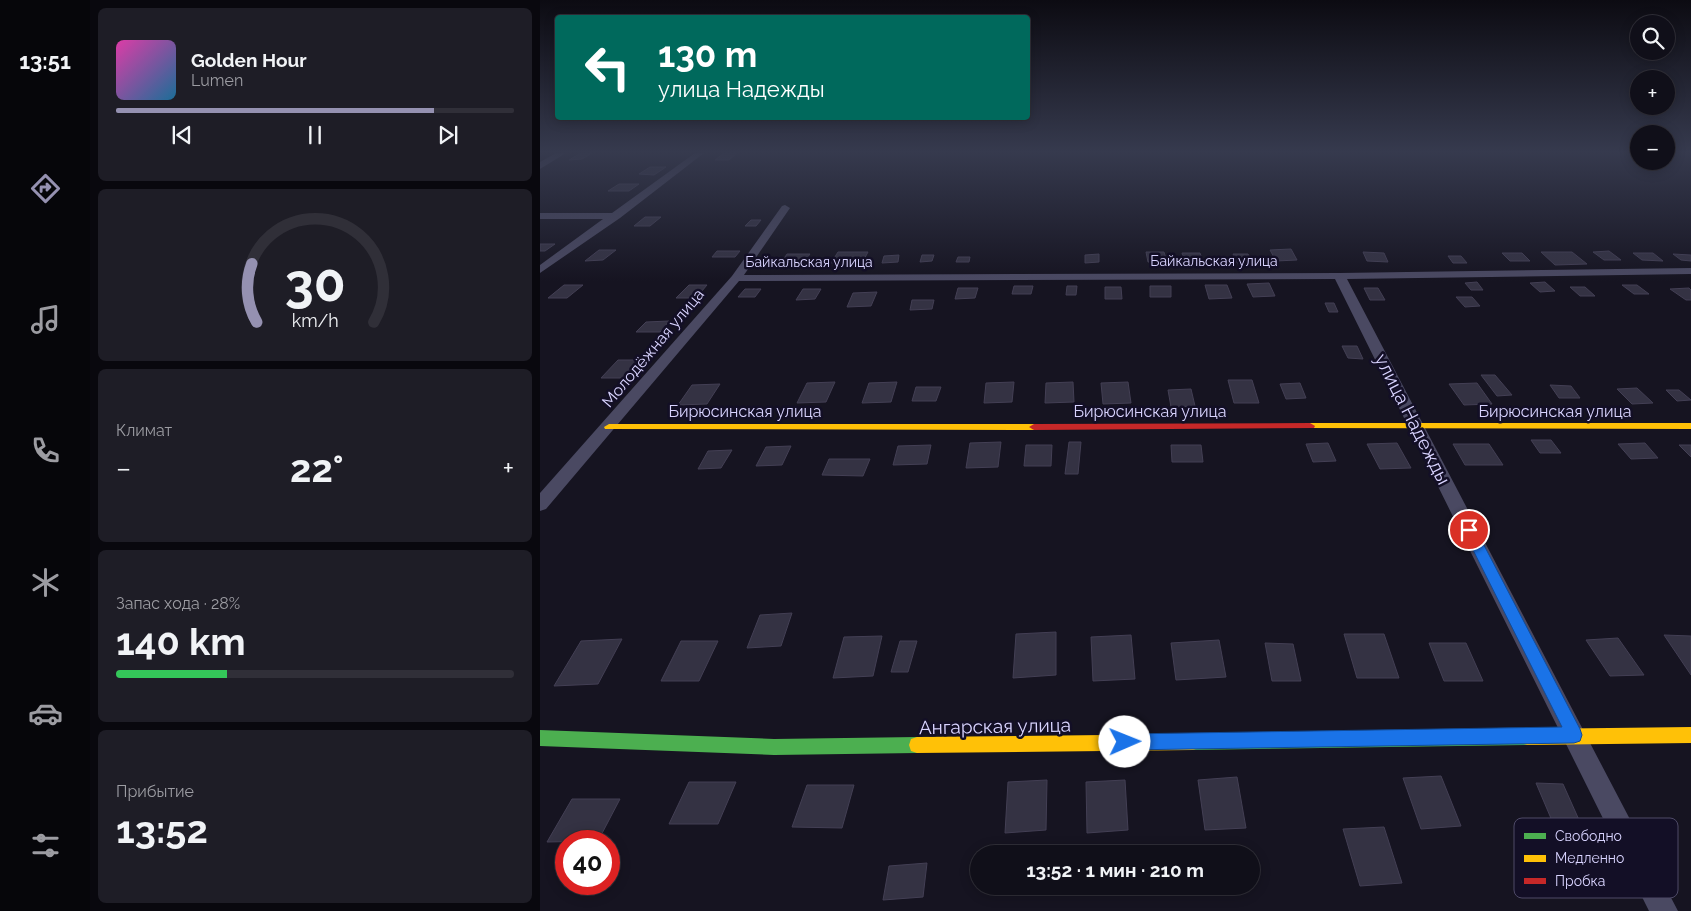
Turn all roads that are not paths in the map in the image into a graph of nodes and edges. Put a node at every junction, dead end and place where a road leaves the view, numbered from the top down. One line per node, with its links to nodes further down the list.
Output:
1 (643, 196): 4 (street)
2 (785, 208): 8 (street, Молодёжная улица)
3 (540, 216): 4 (street)
4 (616, 216): 5 (street)
5 (540, 270)
6 (1691, 271): 7 (street, Байкальская улица)
7 (1339, 276): 8 (street, Байкальская улица); 11 (street, улица Надежды)
8 (736, 278): 10 (street, Молодёжная улица)
9 (1691, 426): 11 (street, Бирюсинская улица)
10 (609, 427): 11 (street, Бирюсинская улица); 12 (street, Молодёжная улица)
11 (1417, 427): 13 (street, улица Надежды)
12 (540, 505)
13 (1574, 735): 14 (street, Ангарская улица); 15 (street, Ангарская улица); 16 (street, улица Надежды)
14 (1691, 735)
15 (540, 738)
16 (1616, 818)
17 (1657, 898): 18 (street, улица Надежды)
18 (1664, 911)

